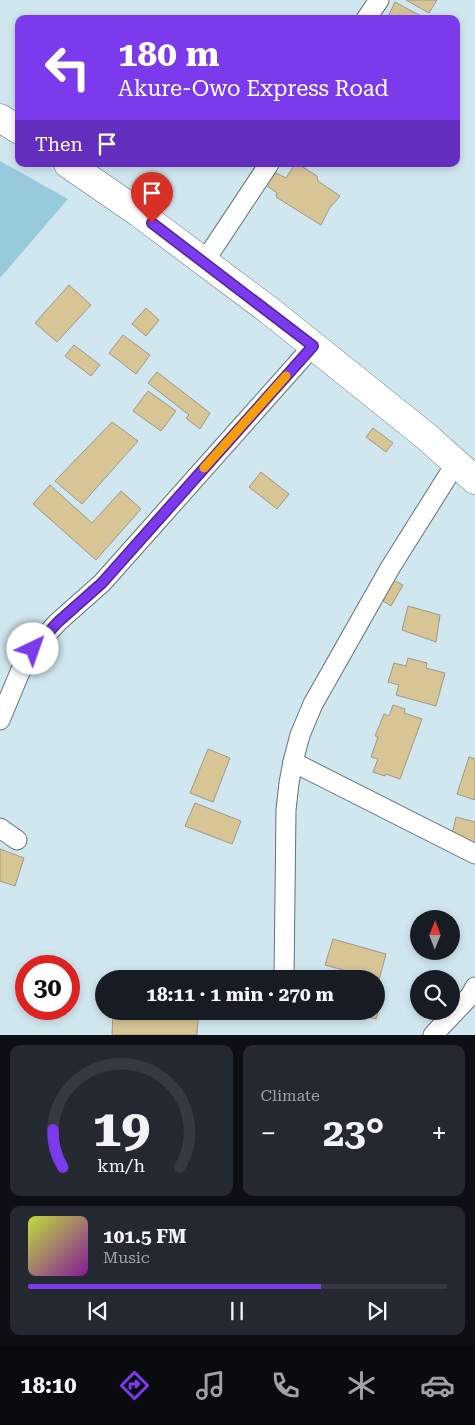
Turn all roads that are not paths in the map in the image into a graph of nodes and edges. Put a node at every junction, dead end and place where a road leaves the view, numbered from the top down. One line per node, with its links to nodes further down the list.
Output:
1 (379, 0): 2 (street)
2 (369, 15)
3 (0, 118): 4 (highway)
4 (15, 127)
5 (72, 167): 7 (highway)
6 (267, 167): 7 (street)
7 (204, 262): 8 (highway)
8 (313, 346): 9 (highway); 10 (street)
9 (465, 472): 11 (street)
10 (0, 720)
11 (293, 762): 14 (street); 15 (street)
12 (0, 828): 13 (street)
13 (17, 840)
14 (475, 854)
15 (284, 970)
16 (475, 987): 17 (street)
17 (433, 1035)

